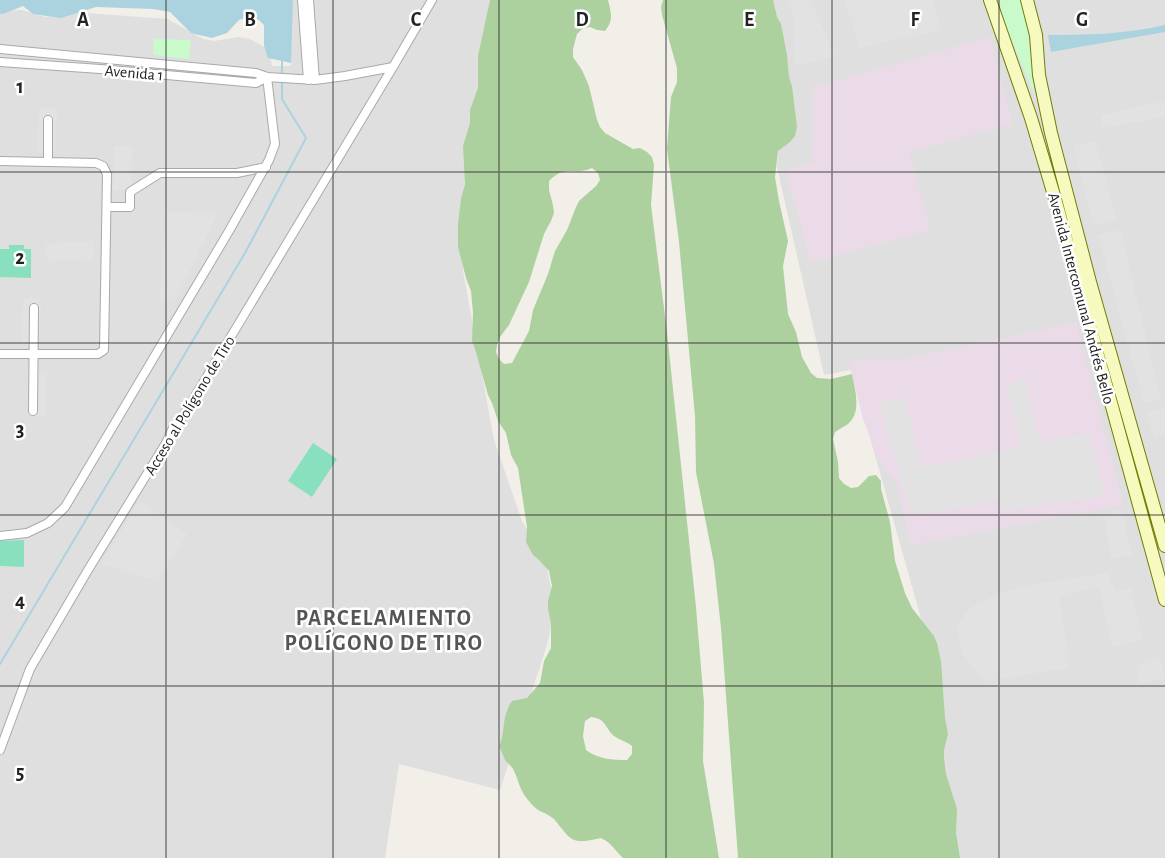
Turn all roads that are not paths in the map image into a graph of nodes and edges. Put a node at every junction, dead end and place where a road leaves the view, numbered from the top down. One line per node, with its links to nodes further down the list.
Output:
1 (302, 0): 10 (street)
2 (309, 0): 10 (street)
3 (432, 0): 8 (street, Acceso al Polígono de Tiro)
4 (990, 0): 22 (main road, Avenida Intercomunal Andrés Bello)
5 (1028, 0): 21 (main road, Avenida Intercomunal Andrés Bello)
6 (0, 50): 9 (street, Avenida 1)
7 (0, 62): 9 (street, Avenida 1)
8 (393, 67): 10 (street); 23 (street, Acceso al Polígono de Tiro)
9 (269, 77): 10 (street); 14 (street)
10 (306, 80)
11 (48, 120): 13 (street)
12 (0, 161): 13 (street)
13 (48, 162): 15 (street)
14 (266, 167): 15 (street); 20 (street)
15 (107, 207): 18 (street)
16 (34, 308): 18 (street)
17 (0, 354): 18 (street)
18 (33, 354): 19 (street)
19 (33, 411)
20 (0, 536)
21 (1165, 546)
22 (1165, 600)
23 (0, 750)

